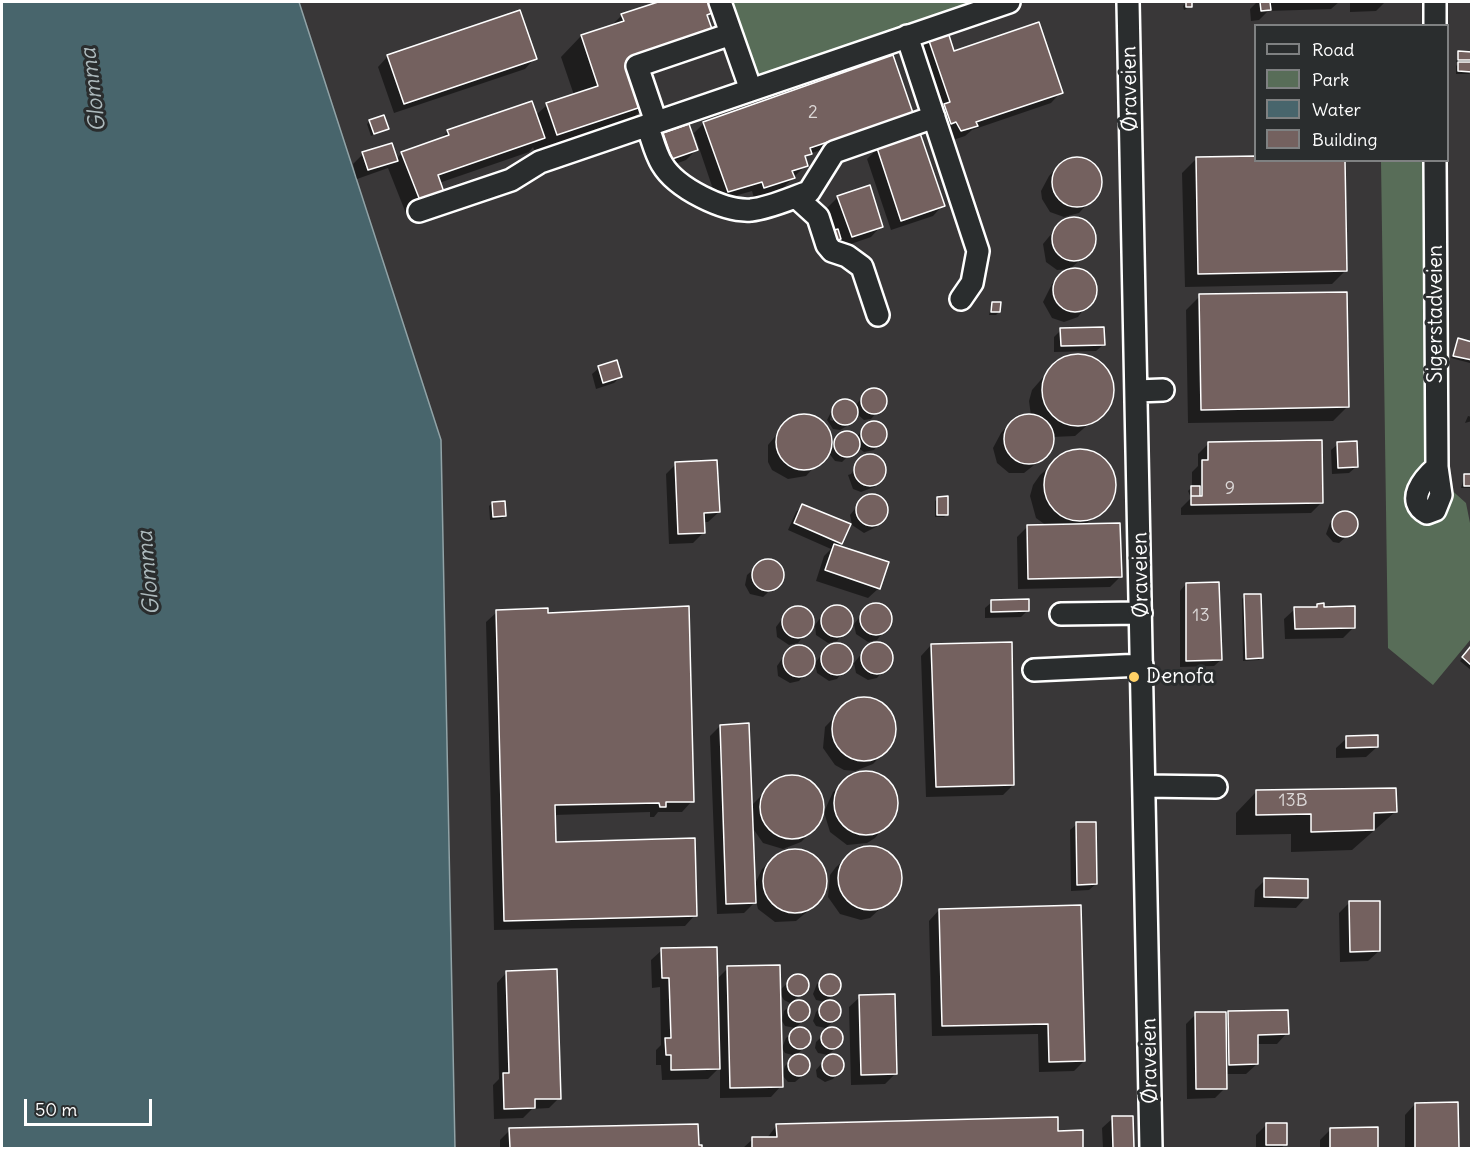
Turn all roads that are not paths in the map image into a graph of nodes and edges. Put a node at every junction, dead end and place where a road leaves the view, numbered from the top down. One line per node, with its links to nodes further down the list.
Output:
1 (720, 2): 6 (street)
2 (1009, 2): 7 (street)
3 (1128, 2): 17 (street, Øraveien)
4 (1435, 2): 5 (street)
5 (1435, 24)
6 (731, 34): 8 (street); 10 (street)
7 (908, 36): 8 (street); 9 (street)
8 (751, 90): 10 (street)
9 (934, 117): 12 (street); 14 (street)
10 (652, 123): 12 (street); 13 (street)
11 (1435, 162): 18 (street, Sigerstadveien)
12 (796, 197): 15 (street)
13 (419, 211)
14 (961, 299)
15 (878, 315)
16 (1163, 390): 17 (street)
17 (1137, 391): 19 (street, Øraveien)
18 (1437, 467)
19 (1141, 613): 20 (street); 21 (street, Øraveien)
20 (1062, 614)
21 (1142, 665): 22 (street); 23 (street, Øraveien)
22 (1034, 669)
23 (1145, 786): 24 (street); 25 (street, Øraveien)
24 (1216, 787)
25 (1151, 1149)

